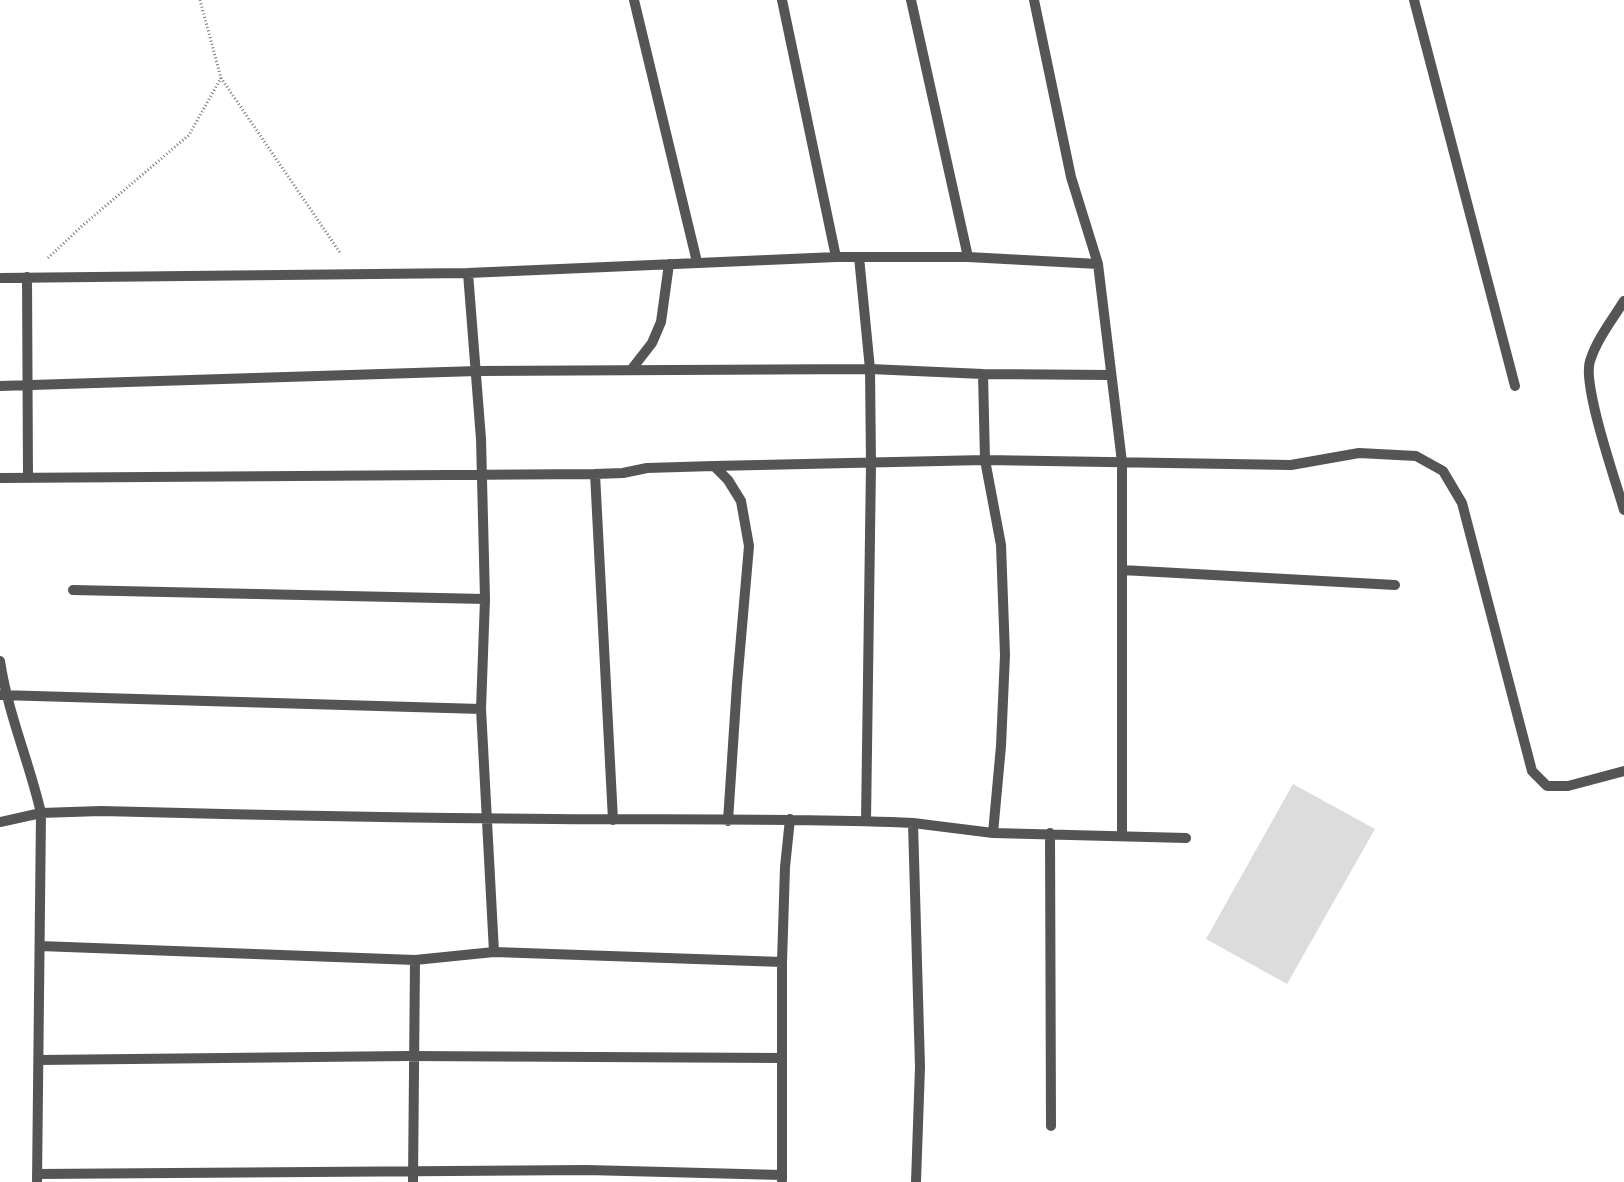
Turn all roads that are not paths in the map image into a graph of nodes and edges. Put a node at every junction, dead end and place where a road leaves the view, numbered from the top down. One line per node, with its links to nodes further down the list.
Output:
1 (634, 0): 9 (street)
2 (782, 0): 6 (street)
3 (911, 0): 8 (street)
4 (1034, 0): 11 (street)
5 (1414, 0): 23 (street)
6 (836, 257): 7 (street); 9 (street)
7 (859, 257): 8 (street); 17 (street)
8 (968, 257): 11 (street)
9 (697, 262): 10 (street)
10 (669, 264): 12 (street); 16 (street)
11 (1098, 264): 20 (street)
12 (468, 273): 13 (street); 18 (street)
13 (27, 277): 14 (street); 21 (street)
14 (0, 278)
15 (1624, 301): 32 (street)
16 (631, 370): 17 (street); 18 (street)
17 (870, 370): 19 (street); 26 (street)
18 (477, 371): 21 (street); 29 (street)
19 (983, 374): 20 (street); 24 (street)
20 (1111, 374): 25 (street)
21 (28, 385): 22 (street); 31 (street)
22 (0, 386)
23 (1515, 386)
24 (985, 460): 25 (street); 26 (street); 49 (street)
25 (1122, 462): 33 (street); 40 (street)
26 (871, 464): 27 (street); 46 (street)
27 (714, 466): 28 (street); 45 (street)
28 (596, 474): 29 (street); 44 (street)
29 (482, 476): 31 (street); 36 (street)
30 (0, 478): 31 (street)
31 (28, 478)
32 (1624, 510)
33 (1122, 570): 34 (street); 51 (street)
34 (1395, 585)
35 (74, 590): 36 (street)
36 (485, 599): 39 (street)
37 (0, 661): 38 (street)
38 (2, 695): 39 (street); 41 (street)
39 (480, 709): 42 (street)
40 (1624, 771)
41 (41, 813): 42 (street); 47 (street); 53 (street)
42 (488, 819): 44 (street); 54 (street)
43 (790, 819): 45 (street); 46 (street); 56 (street)
44 (613, 820): 45 (street)
45 (728, 821)
46 (866, 821): 48 (street)
47 (0, 822)
48 (913, 823): 49 (street); 64 (street)
49 (993, 833): 50 (street)
50 (1050, 833): 51 (street); 60 (street)
51 (1122, 834): 52 (street)
52 (1186, 838)
53 (40, 946): 55 (street); 59 (street)
54 (494, 952): 55 (street); 56 (street)
55 (415, 960): 57 (street)
56 (782, 962): 58 (street)
57 (414, 1056): 58 (street); 59 (street); 61 (street)
58 (782, 1058): 63 (street)
59 (38, 1060): 62 (street)
60 (1051, 1126)
61 (413, 1177): 62 (street); 63 (street)
62 (37, 1178)
63 (782, 1179)
64 (916, 1182)

